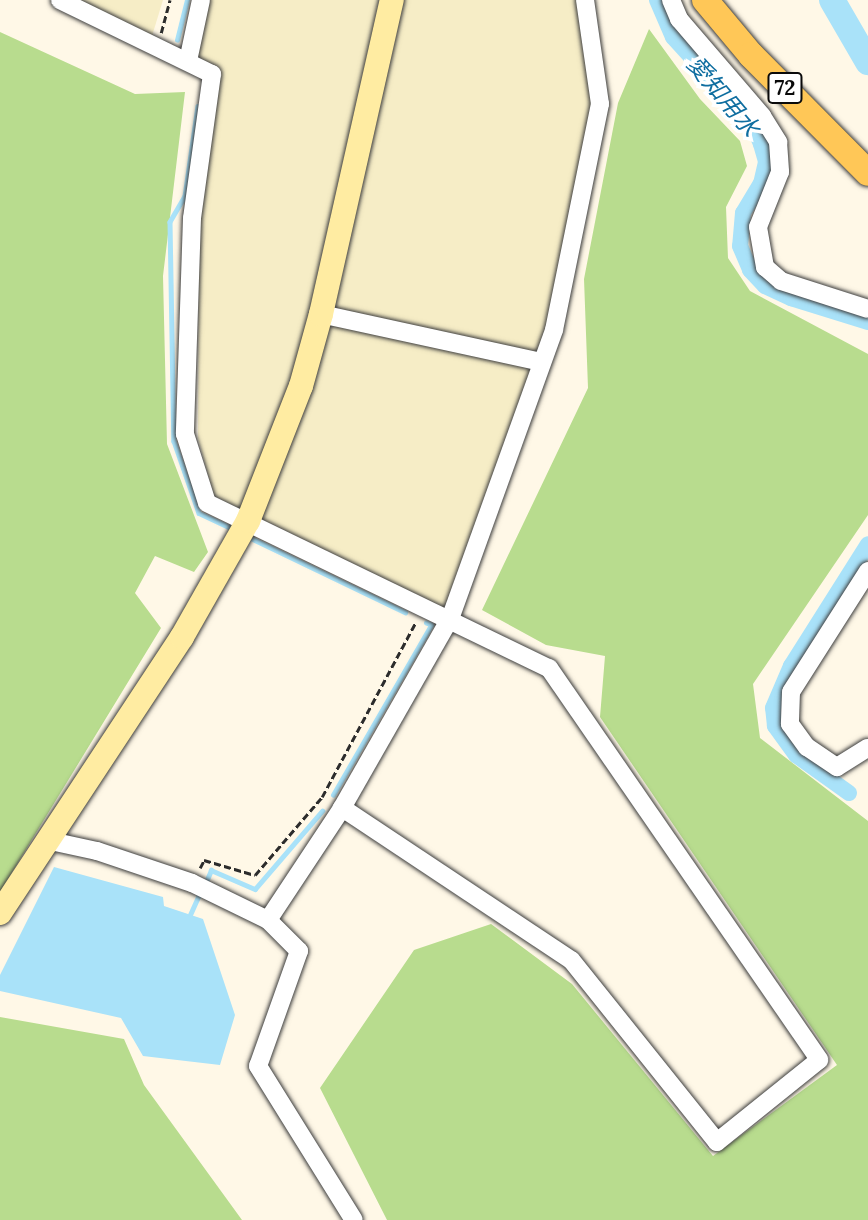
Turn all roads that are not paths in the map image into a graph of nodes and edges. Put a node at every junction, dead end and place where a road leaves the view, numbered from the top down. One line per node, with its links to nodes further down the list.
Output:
1 (60, 0): 7 (street)
2 (201, 0): 7 (street)
3 (392, 0): 10 (street)
4 (585, 0): 11 (street)
5 (671, 0): 9 (street)
6 (705, 0): 8 (main road, 72)
7 (188, 61): 12 (street)
8 (868, 173)
9 (868, 309)
10 (321, 314): 11 (street); 12 (street)
11 (542, 362): 14 (street)
12 (248, 521): 14 (street); 17 (street)
13 (868, 571): 15 (street)
14 (450, 619): 16 (street); 16 (street)
15 (868, 748)
16 (342, 808): 19 (street)
17 (46, 840): 18 (street); 19 (street)
18 (0, 914)
19 (268, 920): 20 (street)
20 (354, 1220)

